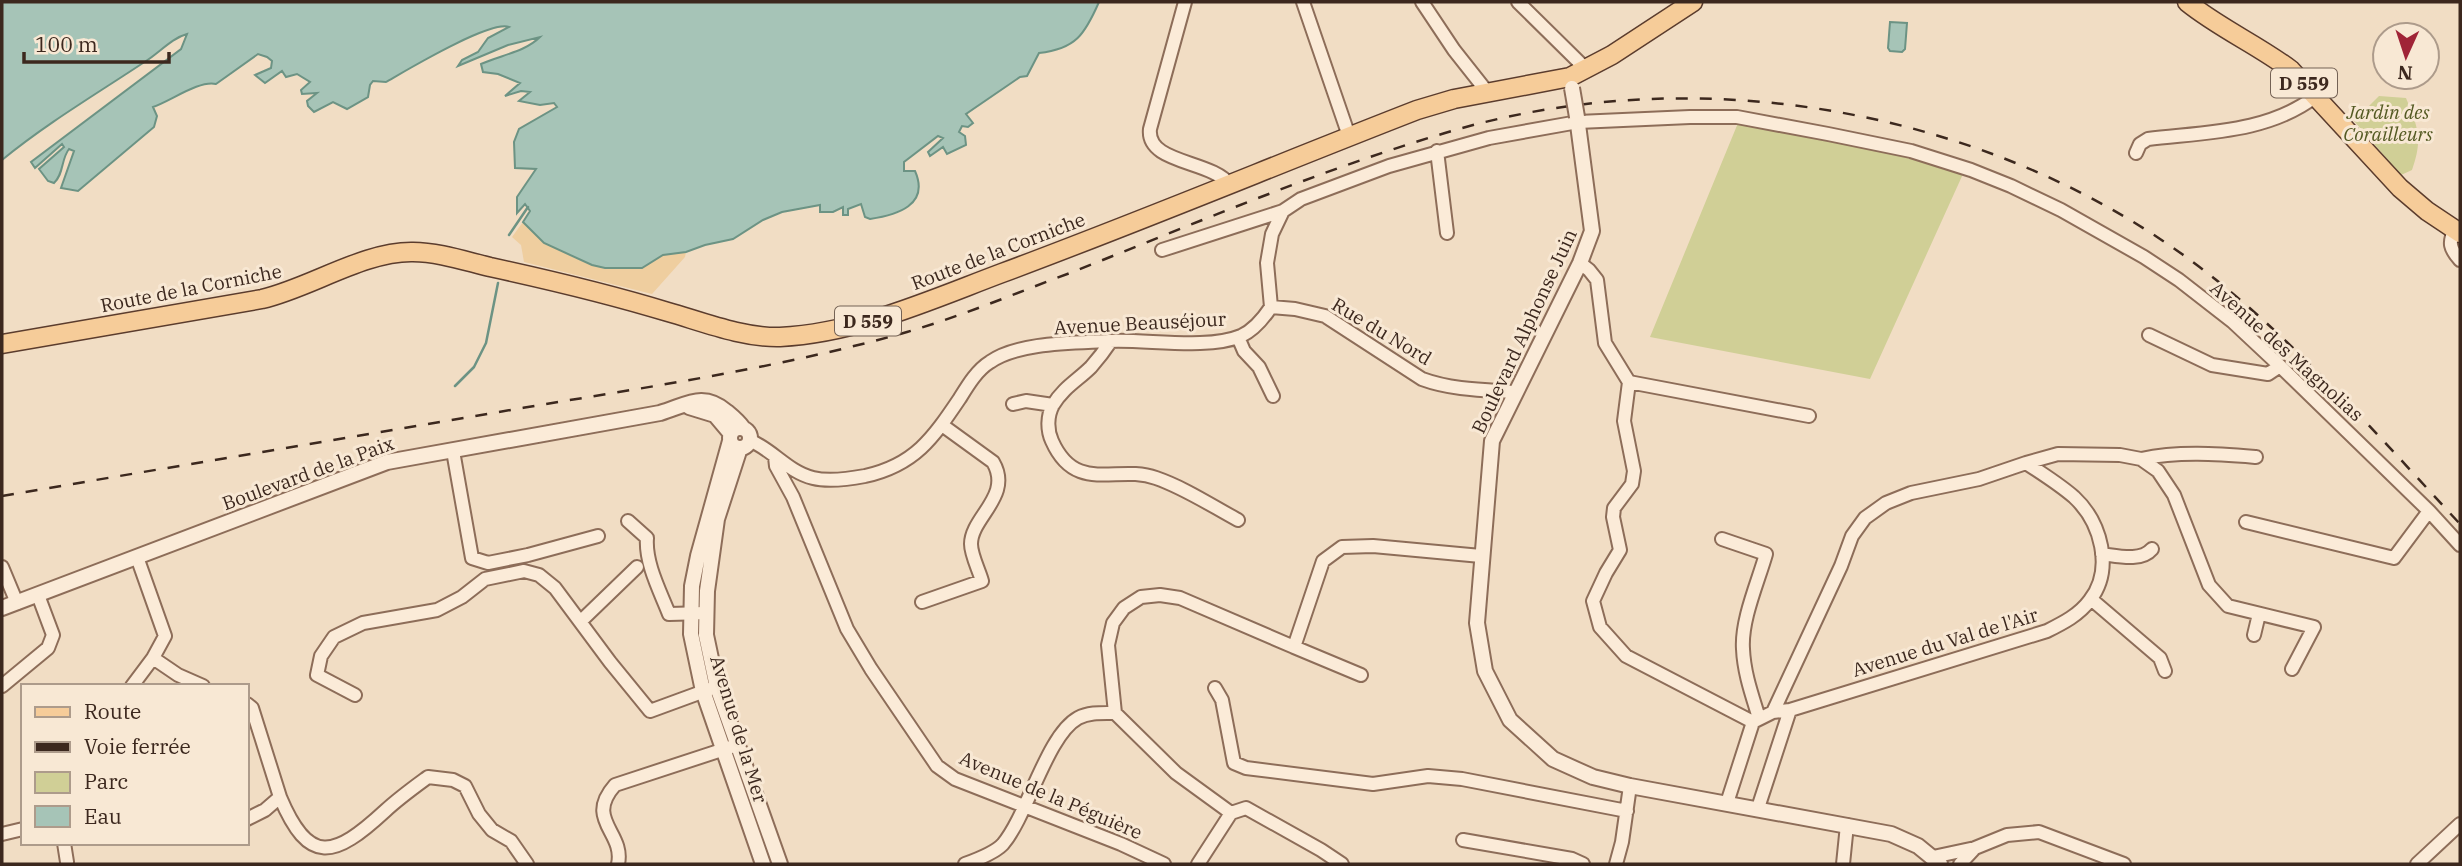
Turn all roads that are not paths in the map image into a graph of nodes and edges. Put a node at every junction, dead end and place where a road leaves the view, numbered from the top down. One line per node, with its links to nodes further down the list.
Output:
1 (1185, 2): 15 (street)
2 (1303, 2): 12 (street)
3 (1422, 2): 9 (street)
4 (1518, 2): 7 (street)
5 (1693, 2): 7 (main road, Route de la Corniche / D 559)
6 (2187, 2): 10 (main road, D 559)
7 (1587, 70): 8 (main road, Route de la Corniche / D 559)
8 (1571, 83): 9 (main road, Route de la Corniche / D 559); 11 (street, Boulevard Alphonse Juin, bridge)
9 (1488, 93): 12 (main road, Route de la Corniche / D 559)
10 (2316, 96): 14 (street); 17 (main road, D 559)
11 (1577, 119): 13 (street); 21 (street, Boulevard Alphonse Juin); 27 (street, Avenue des Magnolias)
12 (1349, 136): 15 (main road, Route de la Corniche / D 559)
13 (1437, 151): 16 (street); 18 (street)
14 (2136, 153)
15 (1230, 185): 26 (main road, Route de la Corniche / D 559)
16 (1283, 211): 19 (street); 22 (street)
17 (2453, 228): 20 (street)
18 (1447, 233)
19 (1162, 250)
20 (2457, 255)
21 (1580, 263): 28 (street); 29 (street, Boulevard Alphonse Juin)
22 (1271, 307): 24 (street, Avenue Beauséjour); 29 (street, Rue du Nord)
23 (2148, 335): 27 (street)
24 (1238, 337): 25 (street, Avenue Beauséjour); 30 (street)
25 (1111, 341): 32 (street); 34 (street, Avenue Beauséjour)
26 (2, 344)
27 (2280, 366): 43 (street, Avenue des Magnolias)
28 (1629, 382): 33 (street); 81 (street)
29 (1515, 392): 52 (street, Boulevard Alphonse Juin)
30 (1273, 396)
31 (1013, 404): 32 (street)
32 (1053, 405): 44 (street)
33 (1809, 416)
34 (942, 425): 41 (street, Avenue Beauséjour); 58 (street)
35 (738, 438): 36 (street, Boulevard de la Paix); 37 (street); 61 (street, Avenue de la Mer); 62 (street, Avenue de la Mer)
36 (453, 451): 47 (street); 53 (street, Boulevard de la Paix)
37 (775, 457): 41 (street, Avenue Beauséjour); 42 (street, Avenue de la Péguière)
38 (2256, 457): 39 (street)
39 (2141, 459): 40 (street); 63 (street)
40 (2026, 463): 51 (street); 79 (street)
41 (803, 474): 42 (street)
42 (793, 497): 87 (street, Avenue de la Péguière)
43 (2429, 511): 46 (street); 49 (street, Avenue des Magnolias)
44 (1238, 520)
45 (628, 521): 62 (street)
46 (2246, 522)
47 (598, 536)
48 (1722, 539): 81 (street)
49 (2460, 545)
50 (2152, 549): 51 (street)
51 (2102, 554): 57 (street)
52 (1482, 556): 66 (street); 84 (street, Boulevard Alphonse Juin)
53 (137, 557): 56 (street, Boulevard de la Paix); 67 (street)
54 (2, 567): 59 (street)
55 (637, 567): 64 (street)
56 (38, 595): 59 (street, Boulevard de la Paix); 73 (street)
57 (2091, 599): 69 (street); 78 (street, Avenue du Val de l'Air)
58 (922, 602)
59 (17, 603): 60 (street, Boulevard de la Paix)
60 (2, 608)
61 (706, 613): 62 (street); 75 (street, Avenue de la Mer)
62 (690, 614): 75 (street, Avenue de la Mer)
63 (2259, 614): 65 (street); 68 (street)
64 (581, 621): 75 (street); 76 (street)
65 (2254, 635)
66 (1294, 647): 70 (street); 80 (street)
67 (153, 658): 71 (street); 72 (street)
68 (2292, 669)
69 (2165, 671)
70 (1361, 675)
71 (134, 684)
72 (198, 684)
73 (2, 686)
74 (1215, 688): 89 (street)
75 (710, 689): 82 (street, Avenue de la Mer); 83 (street, Avenue de la Mer)
76 (355, 695)
77 (248, 705): 85 (street)
78 (1790, 710): 79 (street, Avenue du Val de l'Air); 88 (street)
79 (1773, 712): 81 (street, Avenue du Val de l'Air)
80 (1115, 713): 87 (street); 90 (street)
81 (1756, 720): 86 (street)
82 (737, 745): 83 (street); 105 (street, Avenue de la Mer)
83 (721, 749): 103 (street); 104 (street, Avenue de la Mer)
84 (1630, 786): 86 (street, Boulevard Alphonse Juin); 89 (street)
85 (280, 797): 91 (street); 99 (street)
86 (1727, 803): 88 (street, Boulevard Alphonse Juin)
87 (1025, 807): 106 (street); 107 (street, Avenue de la Péguière)
88 (1758, 808): 93 (street, Boulevard Alphonse Juin)
89 (1627, 811): 111 (street)
90 (1231, 813): 108 (street); 109 (street)
91 (248, 818)
92 (2460, 824): 115 (street)
93 (1847, 825): 100 (street, Boulevard Alphonse Juin); 112 (street)
94 (21, 829): 95 (street)
95 (2, 834)
96 (1463, 840): 110 (street)
97 (64, 845): 101 (street)
98 (1975, 848): 100 (street); 113 (street); 114 (street)
99 (321, 859): 102 (street)
100 (1936, 861)
101 (67, 862)
102 (527, 864)
103 (618, 864)
104 (763, 864)
105 (780, 864)
106 (965, 864)
107 (1164, 864)
108 (1198, 864)
109 (1342, 864)
110 (1583, 864)
111 (1616, 864)
112 (1843, 864)
113 (1960, 864)
114 (2124, 864)
115 (2417, 864)

